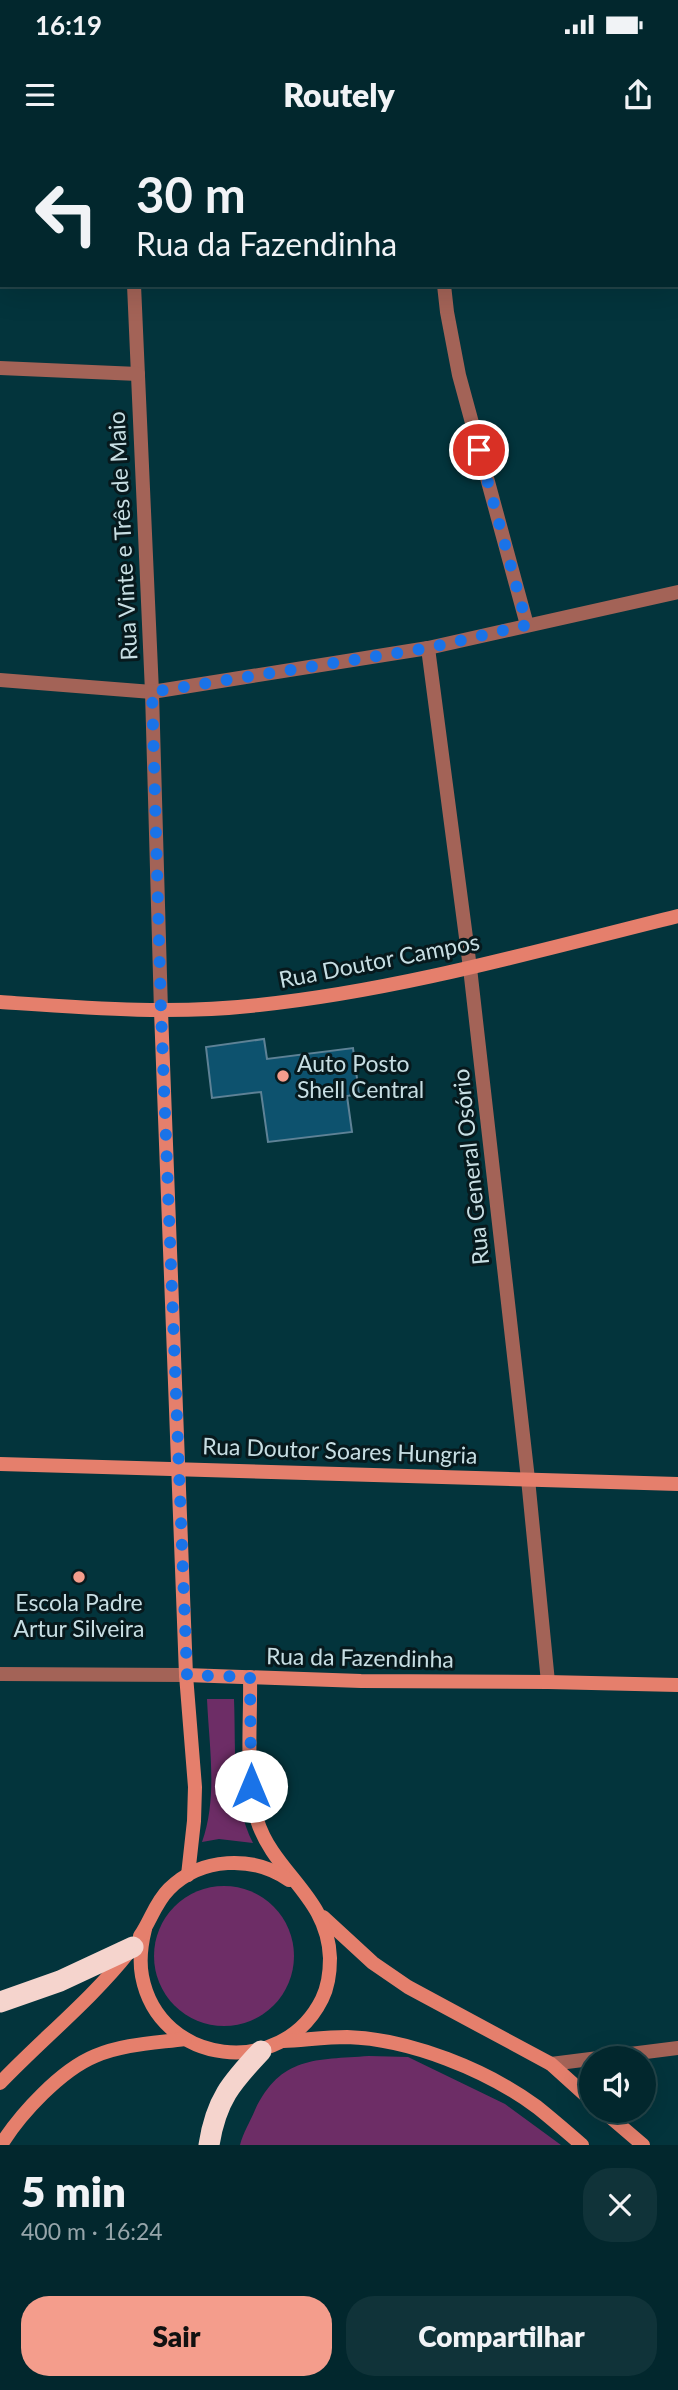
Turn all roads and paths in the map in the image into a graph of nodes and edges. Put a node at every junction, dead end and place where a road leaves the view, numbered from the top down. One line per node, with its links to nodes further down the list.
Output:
1 (134, 287): 4 (street, Rua Vinte e Três de Maio)
2 (444, 287): 6 (street)
3 (0, 368): 4 (street)
4 (138, 374): 9 (street, Rua Vinte e Três de Maio)
5 (678, 592): 6 (street)
6 (527, 625): 7 (street)
7 (428, 648): 9 (street); 11 (street, Rua General Osório)
8 (0, 680): 9 (street)
9 (152, 692): 13 (street, Rua Vinte e Três de Maio)
10 (678, 916): 11 (main road, Rua Doutor Campos)
11 (470, 968): 13 (main road, Rua Doutor Campos); 16 (street, Rua General Osório)
12 (0, 1002): 13 (main road, Rua Doutor Campos)
13 (161, 1011): 15 (main road, Rua Vinte e Três de Maio)
14 (0, 1464): 15 (main road, Rua Doutor Soares Hungria)
15 (179, 1468): 16 (main road, Rua Doutor Soares Hungria); 19 (main road, Rua Vinte e Três de Maio)
16 (528, 1479): 17 (main road, Rua Doutor Soares Hungria); 21 (street, Rua General Osório)
17 (678, 1484)
18 (0, 1674): 19 (street, Rua da Fazendinha)
19 (187, 1675): 20 (main road, Rua da Fazendinha); 23 (main road, Rua Vinte e Três de Maio)
20 (250, 1677): 21 (main road, Rua da Fazendinha); 24 (main road)
21 (548, 1682): 22 (main road, Rua da Fazendinha)
22 (678, 1685)
23 (188, 1875): 24 (main road); 26 (main road)
24 (298, 1886): 25 (main road)
25 (320, 1913): 29 (main road); 32 (main road)
26 (139, 1938): 27 (highway); 28 (main road); 33 (main road)
27 (0, 2002)
28 (185, 2039): 31 (main road); 36 (main road)
29 (283, 2042): 31 (main road); 38 (main road)
30 (678, 2048): 32 (street)
31 (261, 2051): 37 (highway)
32 (551, 2064): 34 (main road)
33 (0, 2083)
34 (579, 2089)
35 (617, 2123): 39 (main road)
36 (1, 2145)
37 (209, 2145)
38 (582, 2145)
39 (643, 2145)

